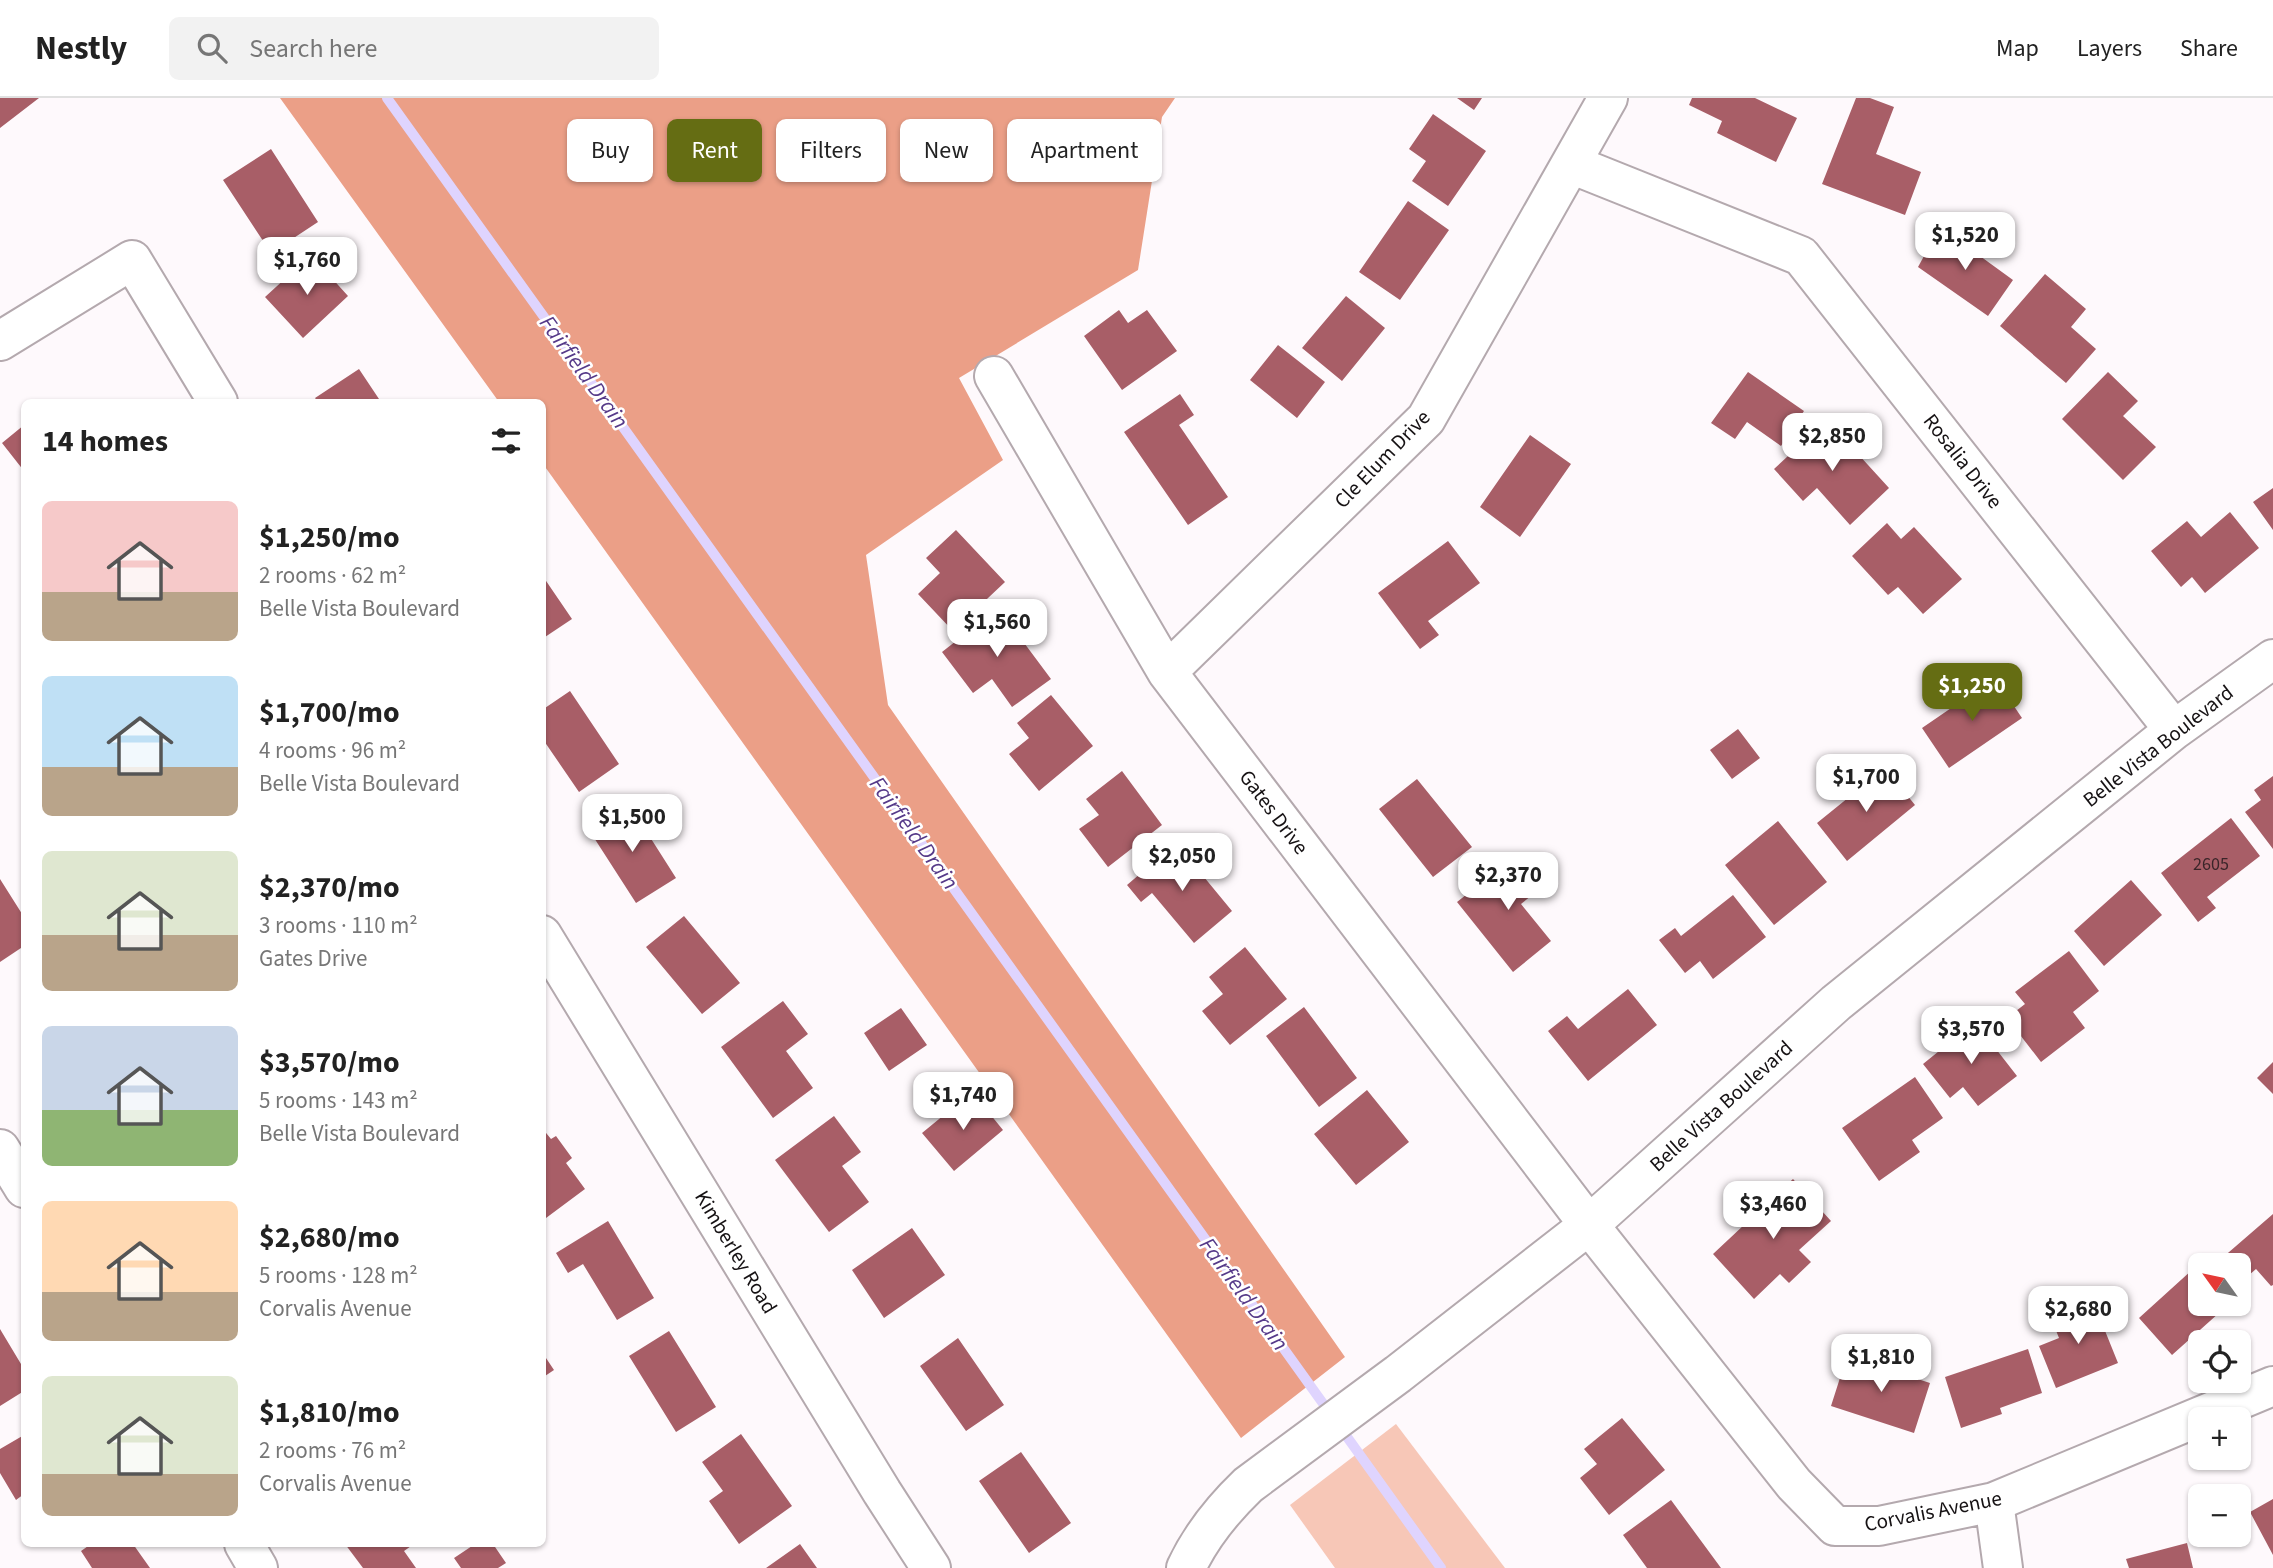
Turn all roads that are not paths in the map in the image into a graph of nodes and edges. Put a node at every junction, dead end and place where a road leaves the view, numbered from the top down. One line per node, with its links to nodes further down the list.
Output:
1 (1608, 98): 2 (street, Cle Elum Drive)
2 (1571, 164): 7 (street, Cle Elum Drive); 8 (street, Rosalia Drive)
3 (0, 341): 5 (street)
4 (994, 376): 7 (street, Gates Drive)
5 (216, 399)
6 (2273, 659): 8 (street, Belle Vista Boulevard)
7 (1167, 672): 12 (street, Gates Drive)
8 (2174, 730): 12 (street, Belle Vista Boulevard)
9 (546, 942): 17 (street, Kimberley Road)
10 (0, 1149): 11 (street)
11 (21, 1183)
12 (1589, 1224): 14 (street, Corvalis Avenue); 18 (street, Belle Vista Boulevard)
13 (2273, 1385): 14 (street, Corvalis Avenue)
14 (1994, 1502): 19 (street)
15 (246, 1547): 16 (street)
16 (258, 1568)
17 (931, 1568)
18 (1186, 1568)
19 (2003, 1568)

